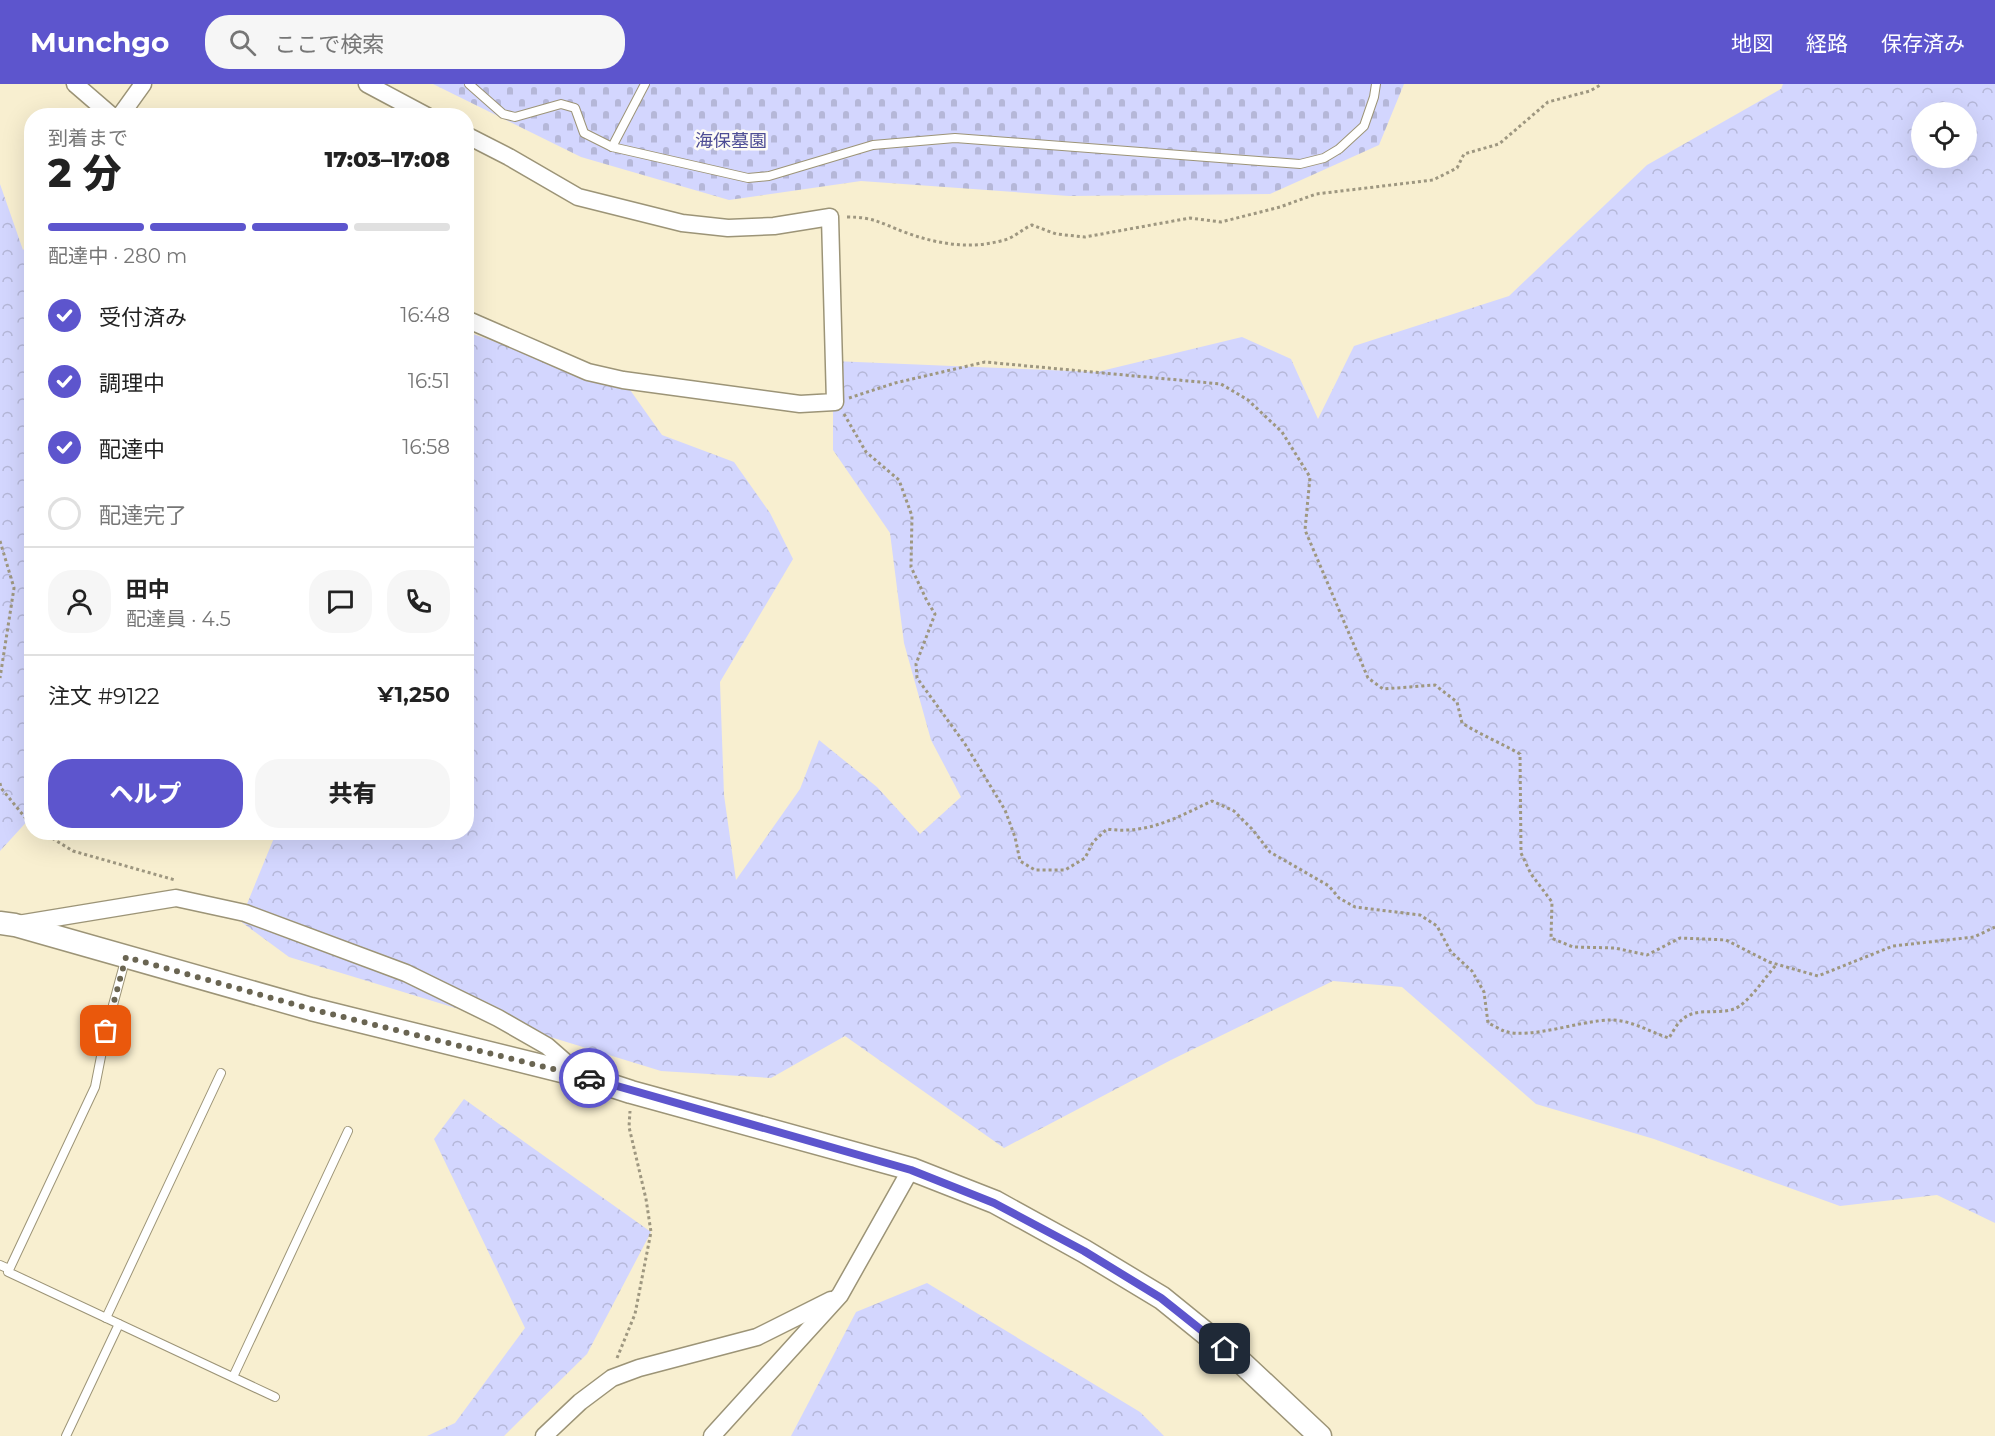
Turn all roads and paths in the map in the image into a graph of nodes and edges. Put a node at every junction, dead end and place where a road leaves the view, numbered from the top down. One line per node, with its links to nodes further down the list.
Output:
1 (75, 84): 8 (street)
2 (143, 84): 9 (street)
3 (367, 84): 10 (street)
4 (469, 84): 12 (lane)
5 (645, 84): 12 (lane)
6 (1376, 84): 12 (lane)
7 (1602, 84): 13 (path)
8 (103, 108)
9 (126, 108)
10 (412, 108)
11 (474, 139): 13 (street)
12 (612, 147)
13 (830, 217): 15 (street)
14 (474, 322): 15 (street)
15 (835, 402): 25 (path); 25 (path)
16 (0, 541): 17 (path)
17 (0, 678)
18 (0, 783): 19 (path)
19 (24, 817)
20 (55, 840): 21 (path)
21 (185, 883)
22 (8, 924): 24 (street); 27 (street)
23 (1995, 927): 25 (path)
24 (126, 957): 27 (street); 32 (lane)
25 (1776, 964)
26 (221, 1073): 34 (lane)
27 (582, 1076): 28 (street)
28 (631, 1092): 30 (street); 37 (path)
29 (348, 1131): 36 (lane)
30 (911, 1170): 33 (street); 42 (street)
31 (0, 1265): 32 (lane)
32 (9, 1269): 34 (lane)
33 (840, 1296): 37 (street); 41 (street)
34 (106, 1318): 35 (lane)
35 (119, 1324): 36 (lane); 39 (lane)
36 (233, 1377): 38 (lane)
37 (612, 1378): 40 (street)
38 (275, 1396)
39 (66, 1436)
40 (544, 1436)
41 (712, 1436)
42 (1320, 1436)

